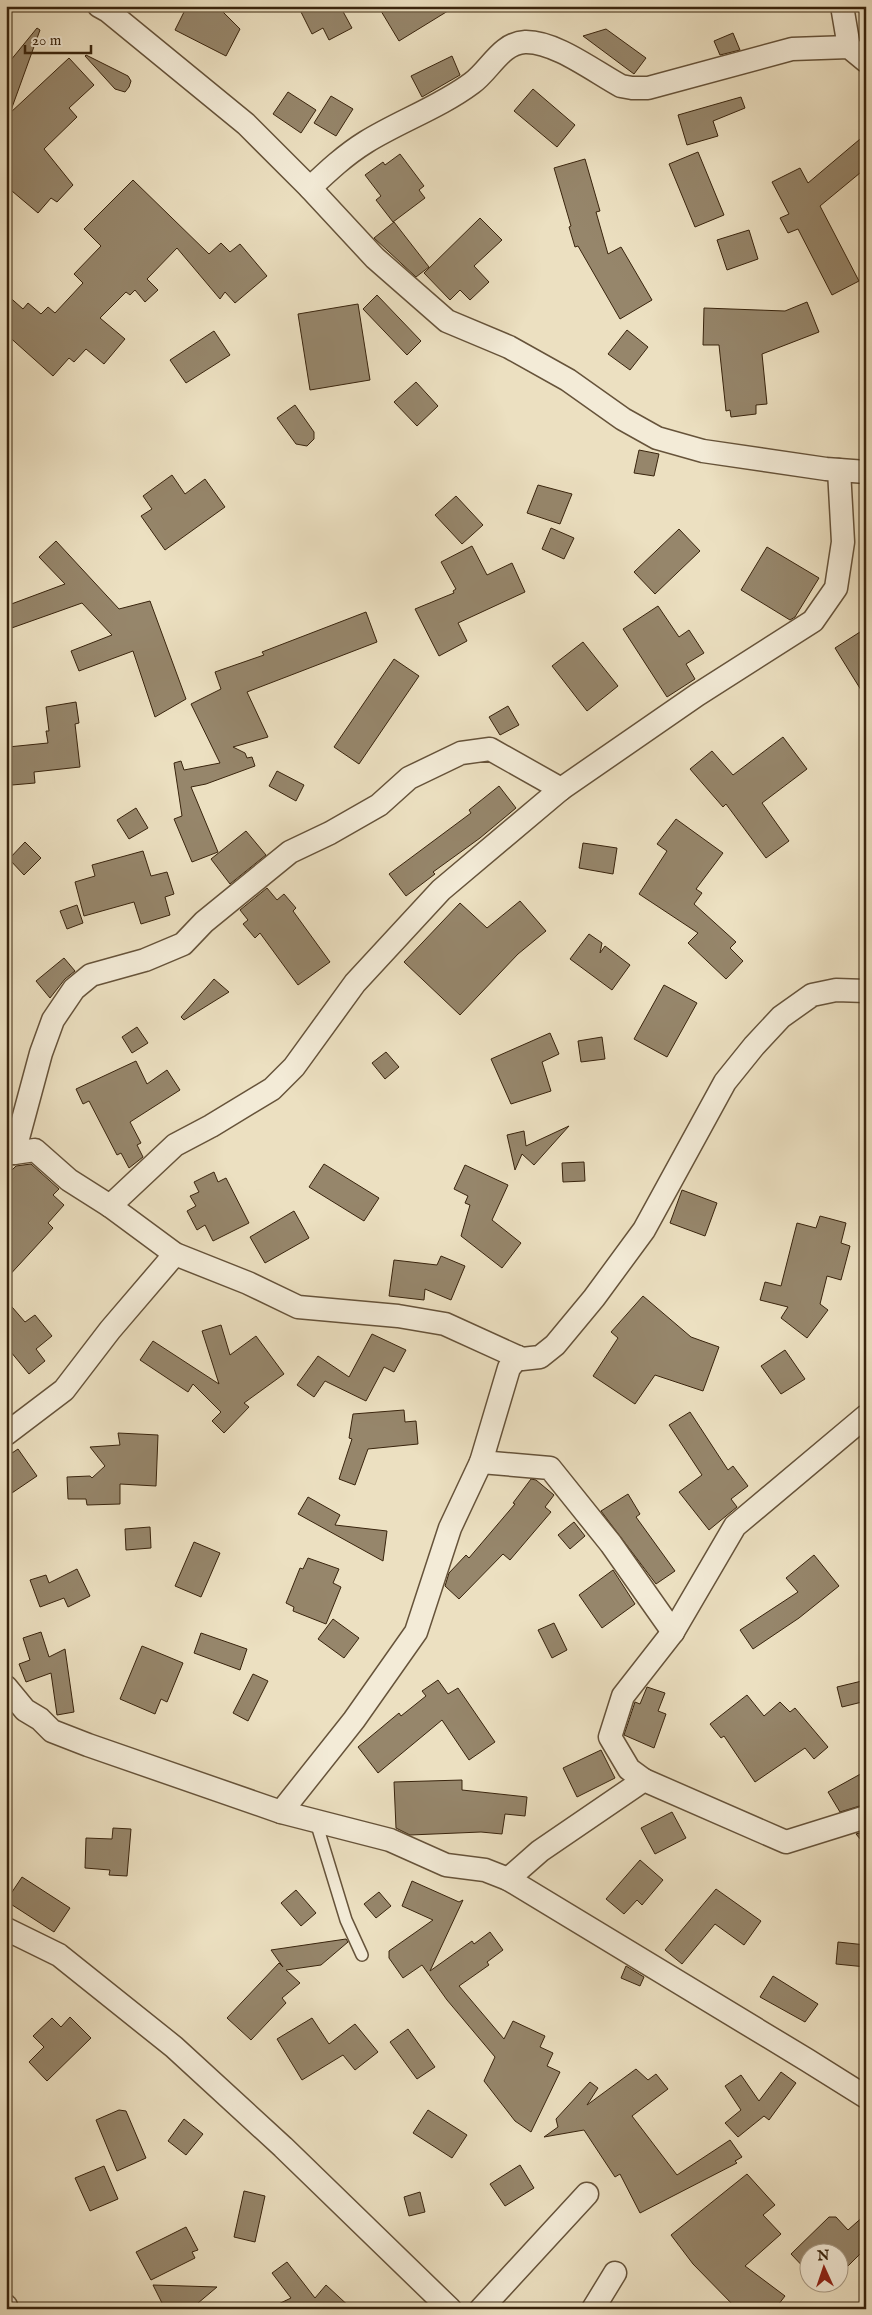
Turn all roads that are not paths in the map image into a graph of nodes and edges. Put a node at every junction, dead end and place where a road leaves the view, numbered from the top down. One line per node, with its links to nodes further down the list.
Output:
1 (842, 6): 3 (street)
2 (106, 8): 4 (street)
3 (858, 54): 4 (street)
4 (310, 188): 5 (street)
5 (839, 470): 6 (street); 7 (street)
6 (866, 472)
7 (561, 789): 9 (street); 10 (street)
8 (866, 991): 12 (street)
9 (10, 1151): 10 (street)
10 (110, 1206): 11 (street)
11 (174, 1254): 12 (street); 14 (street)
12 (518, 1357): 15 (street)
13 (866, 1416): 16 (street)
14 (6, 1434)
15 (480, 1462): 16 (street); 19 (street)
16 (674, 1632): 18 (street)
17 (6, 1687): 19 (street)
18 (644, 1780): 20 (street); 22 (street)
19 (281, 1812): 21 (street)
20 (866, 1817)
21 (316, 1822): 22 (street); 24 (lane)
22 (508, 1879): 25 (street)
23 (6, 1929): 28 (street)
24 (362, 1955)
25 (866, 2098)
26 (587, 2194): 29 (street)
27 (614, 2273): 30 (street)
28 (450, 2309)
29 (481, 2309)
30 (593, 2309)

